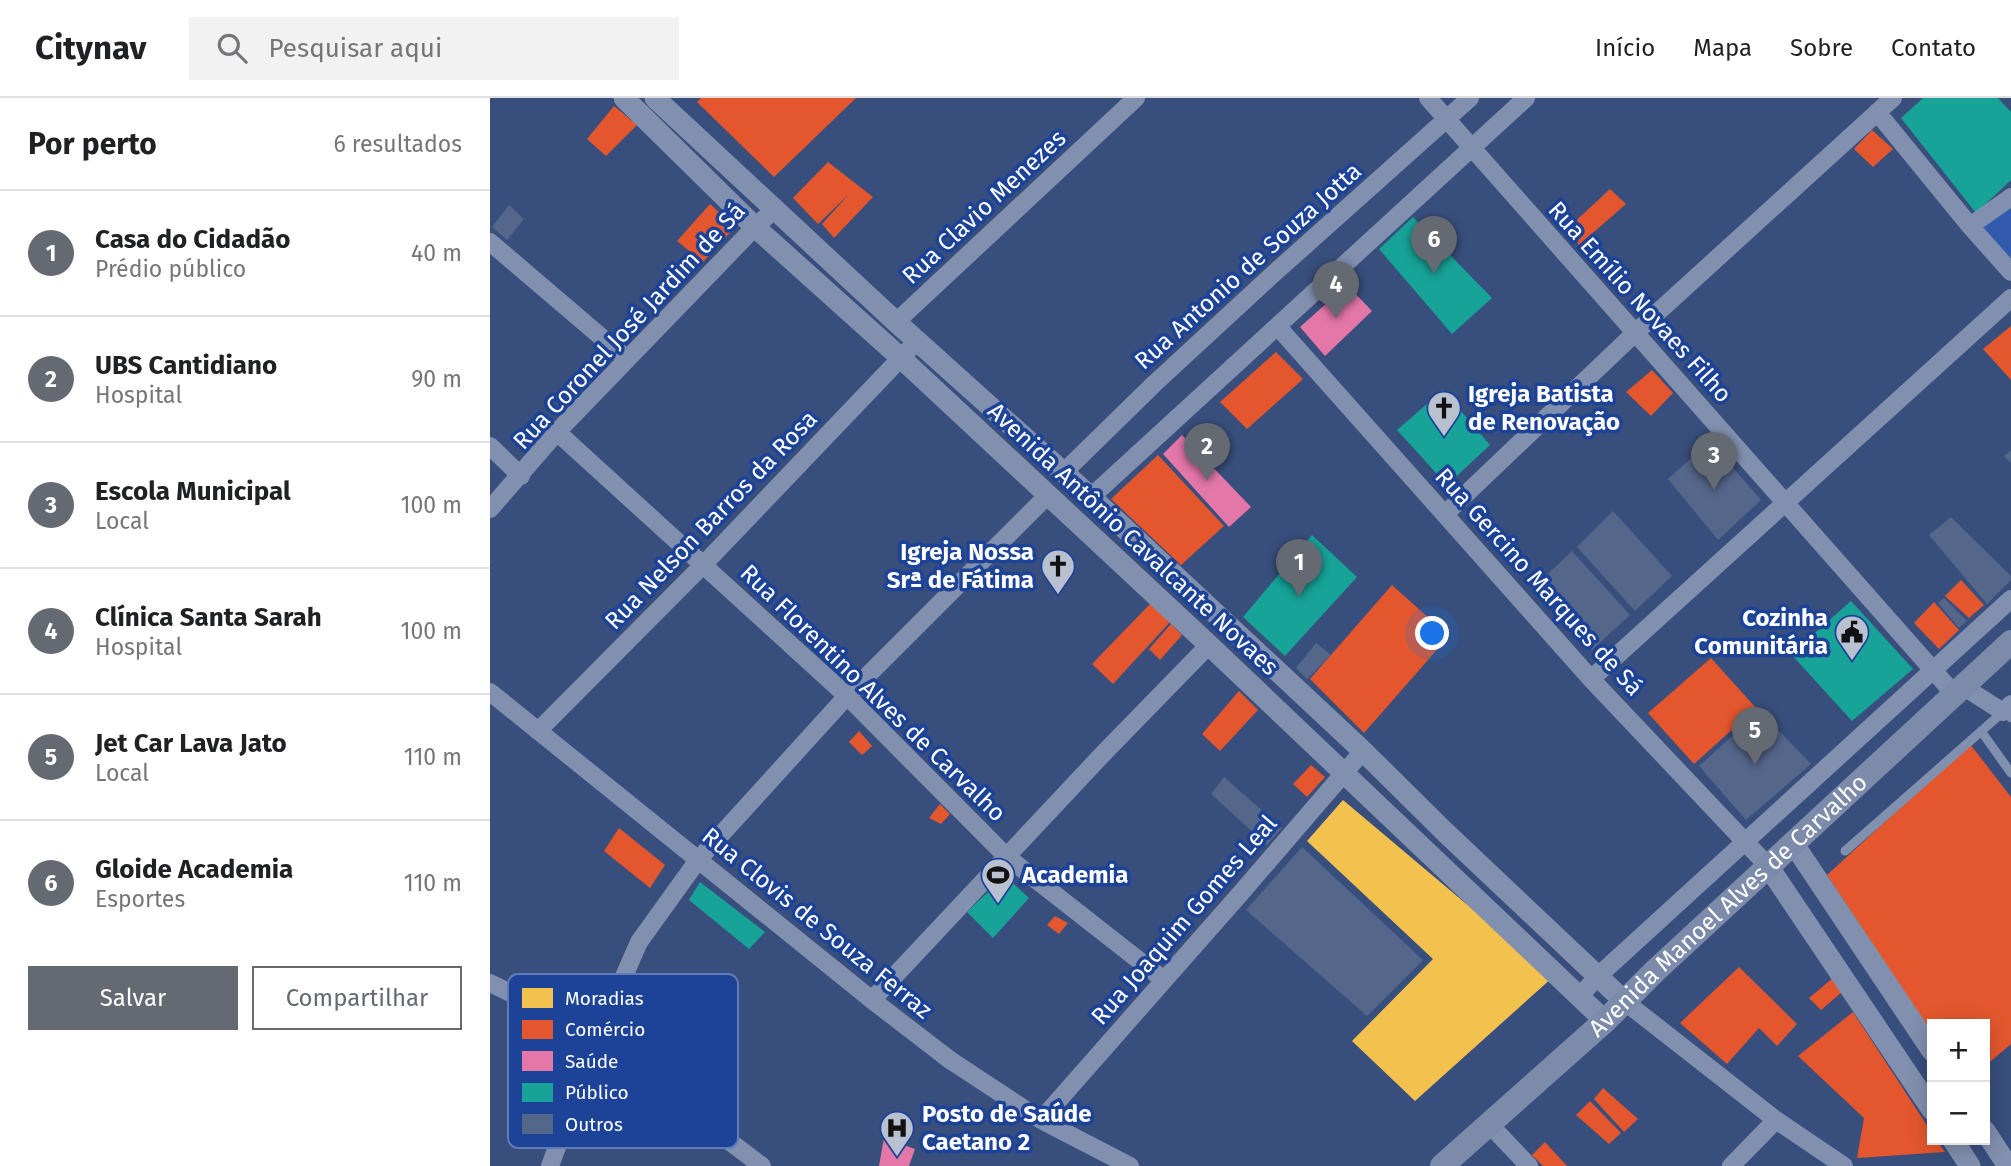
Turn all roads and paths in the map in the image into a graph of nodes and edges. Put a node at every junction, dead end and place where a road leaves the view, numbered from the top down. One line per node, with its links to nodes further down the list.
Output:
1 (624, 98): 14 (street, Avenida Antônio Cavalcante Novaes)
2 (655, 98): 12 (street)
3 (1428, 98): 9 (street, Rua Emílio Novaes Filho)
4 (1470, 98): 9 (street, Rua Antonio de Souza Jotta)
5 (1525, 98): 10 (street)
6 (1893, 98): 8 (street)
7 (1131, 100): 18 (street, Rua Clavio Menezes)
8 (1877, 112): 13 (street); 20 (street)
9 (1447, 119): 10 (street, Rua Emílio Novaes Filho); 26 (street, Rua Antonio de Souza Jotta)
10 (1471, 148): 19 (street); 20 (street, Rua Emílio Novaes Filho)
11 (2011, 197): 13 (street)
12 (775, 209): 14 (street, Rua Coronel José Jardim de Sá); 18 (street)
13 (1970, 226): 16 (street)
14 (755, 227): 22 (street, Rua Coronel José Jardim de Sá); 23 (street, Avenida Antônio Cavalcante Novaes)
15 (490, 242): 22 (street)
16 (2011, 272)
17 (2011, 298): 30 (street)
18 (896, 322): 21 (street)
19 (1278, 327): 29 (street); 32 (street, Rua Gercino Marques de Sá)
20 (1636, 332): 30 (street, Rua Emílio Novaes Filho); 32 (street)
21 (917, 341): 23 (street, Rua Nelson Barros da Rosa); 26 (street)
22 (627, 359): 24 (street, Rua Coronel José Jardim de Sá)
23 (902, 359): 28 (street, Avenida Antônio Cavalcante Novaes); 33 (street, Rua Nelson Barros da Rosa)
24 (557, 432): 27 (street, Rua Coronel José Jardim de Sá); 33 (street, Rua Florentino Alves de Carvalho)
25 (490, 446): 27 (street)
26 (1063, 473): 29 (street)
27 (521, 476): 31 (street, Rua Coronel José Jardim de Sá)
28 (1048, 495): 36 (street, Avenida Antônio Cavalcante Novaes); 43 (street)
29 (1091, 497): 37 (street)
30 (1786, 504): 38 (street, Rua Emílio Novaes Filho); 39 (street)
31 (490, 509)
32 (1445, 514): 39 (street, Rua Gercino Marques de Sá)
33 (704, 564): 43 (street, Rua Florentino Alves de Carvalho); 45 (street, Rua Nelson Barros da Rosa)
34 (2011, 598): 38 (street, Avenida Manoel Alves de Carvalho)
35 (2011, 642): 41 (main road, Avenida Manoel Alves de Carvalho)
36 (1209, 645): 40 (street, Avenida Antônio Cavalcante Novaes); 53 (street)
37 (1271, 666): 40 (street); 47 (street)
38 (1934, 668): 41 (street, Rua Emílio Novaes Filho); 50 (street, Avenida Manoel Alves de Carvalho)
39 (1591, 679): 50 (street, Rua Gercino Marques de Sá)
40 (1250, 684): 49 (street, Avenida Antônio Cavalcante Novaes)
41 (1960, 691): 44 (street, Rua Emílio Novaes Filho); 51 (main road, Avenida Manoel Alves de Carvalho)
42 (490, 692): 45 (street, Rua Clovis de Souza Ferraz)
43 (847, 696): 53 (street, Rua Florentino Alves de Carvalho); 54 (street)
44 (2008, 711): 46 (lane)
45 (538, 731): 54 (street, Rua Clovis de Souza Ferraz)
46 (1981, 731): 48 (lane); 52 (lane)
47 (1363, 751): 49 (street, Rua Joaquim Gomes Leal); 57 (street)
48 (2011, 773)
49 (1343, 774): 58 (street, Rua Joaquim Gomes Leal); 61 (street, Avenida Antônio Cavalcante Novaes)
50 (1746, 843): 55 (street, Rua Gercino Marques de Sá); 57 (street, Avenida Manoel Alves de Carvalho)
51 (1793, 844): 55 (main road, Avenida Manoel Alves de Carvalho); 65 (street)
52 (1845, 851)
53 (1007, 858): 58 (street, Rua Florentino Alves de Carvalho); 62 (street)
54 (698, 860): 56 (street); 62 (street, Rua Clovis de Souza Ferraz)
55 (1768, 866): 63 (main road, Avenida Manoel Alves de Carvalho); 66 (street)
56 (625, 974)
57 (1597, 977): 61 (street, Avenida Manoel Alves de Carvalho); 63 (street)
58 (1164, 980): 67 (street, Rua Joaquim Gomes Leal)
59 (490, 983): 60 (street)
60 (508, 992)
61 (1579, 997): 64 (street, Avenida Antônio Cavalcante Novaes)
62 (872, 1000): 67 (street, Rua Clovis de Souza Ferraz)
63 (1624, 1000): 64 (main road, Avenida Manoel Alves de Carvalho); 68 (street)
64 (1605, 1021): 69 (main road, Avenida Manoel Alves de Carvalho)
65 (1927, 1044)
66 (1927, 1103)
67 (1041, 1120): 76 (street, Rua Clovis de Souza Ferraz)
68 (1776, 1120): 79 (street); 80 (street)
69 (1489, 1124): 77 (main road, Avenida Manoel Alves de Carvalho); 78 (street)
70 (1990, 1138): 82 (street)
71 (1956, 1145): 81 (street)
72 (557, 1148): 74 (street)
73 (738, 1148): 75 (street)
74 (550, 1166)
75 (762, 1166)
76 (1130, 1166)
77 (1442, 1166)
78 (1529, 1166)
79 (1731, 1166)
80 (1844, 1166)
81 (1970, 1166)
82 (2008, 1166)

